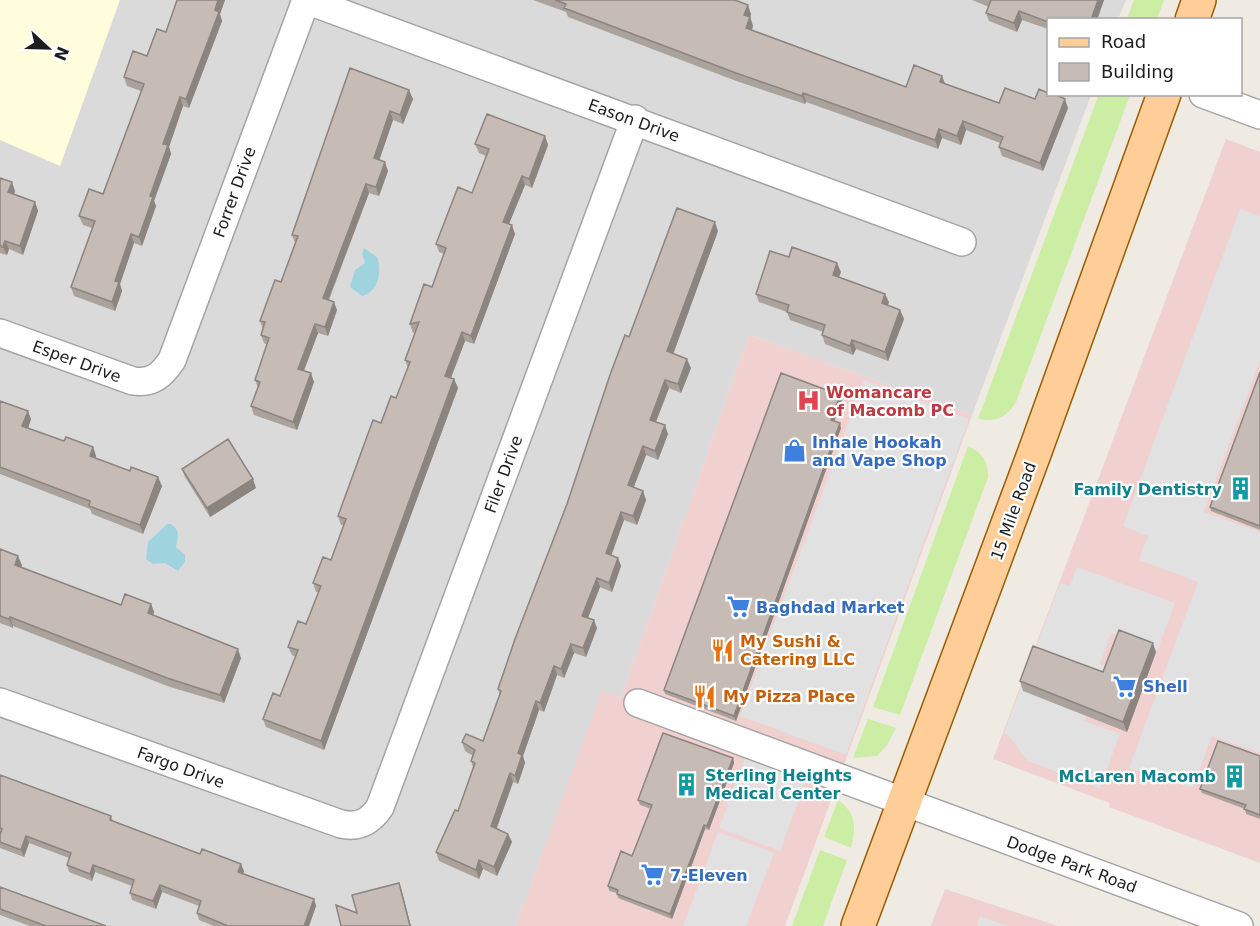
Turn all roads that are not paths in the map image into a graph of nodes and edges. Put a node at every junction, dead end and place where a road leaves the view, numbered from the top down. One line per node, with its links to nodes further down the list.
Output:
1 (306, 0): 7 (street, Eason Drive); 10 (street, Forrer Drive)
2 (1199, 0): 3 (main road)
3 (1193, 18)
4 (1163, 96): 13 (main road, 15 Mile Road)
5 (1208, 96): 6 (street)
6 (1260, 116)
7 (635, 119): 8 (street, Eason Drive); 14 (street, Filer Drive)
8 (962, 242)
9 (0, 333): 10 (street, Esper Drive)
10 (155, 378)
11 (0, 702): 14 (street, Fargo Drive)
12 (638, 703): 13 (street, Dodge Park Road)
13 (904, 802): 15 (main road, 15 Mile Road); 16 (street, Dodge Park Road)
14 (364, 824)
15 (858, 926)
16 (1239, 926)

